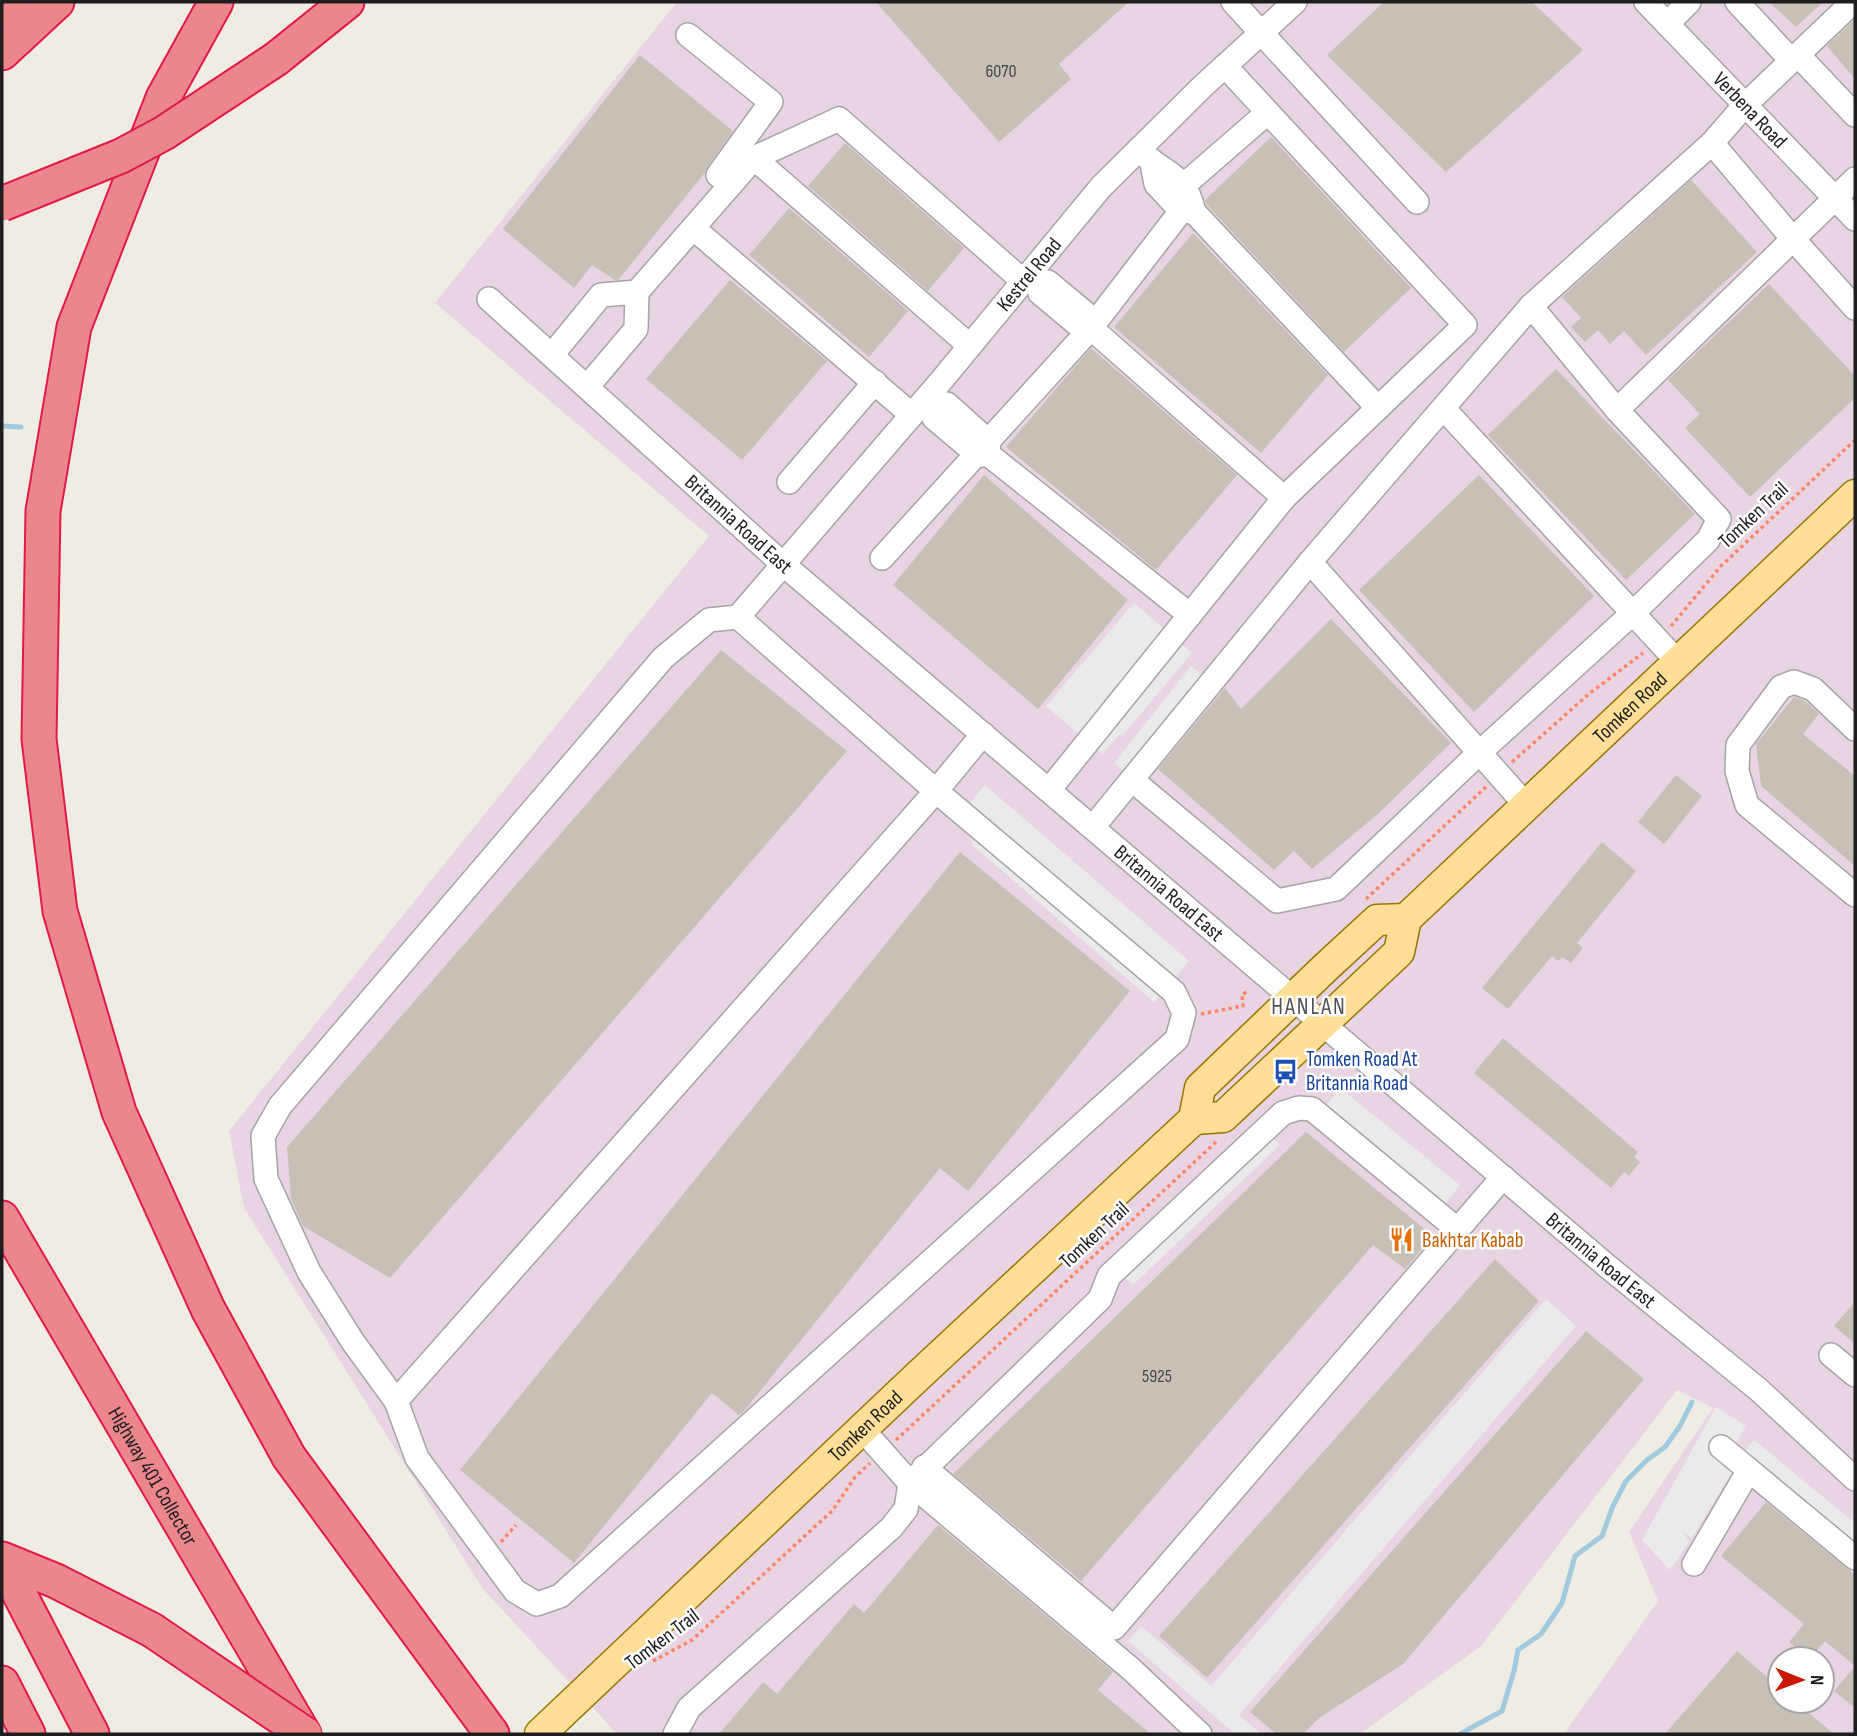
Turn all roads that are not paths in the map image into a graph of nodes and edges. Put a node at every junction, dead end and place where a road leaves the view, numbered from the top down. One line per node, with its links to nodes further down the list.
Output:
1 (19, 2): 11 (highway)
2 (57, 2): 15 (highway)
3 (216, 2): 87 (highway)
4 (347, 2): 29 (highway, bridge)
5 (1233, 2): 13 (street)
6 (1295, 2): 13 (street, Kestrel Road)
7 (1646, 2): 12 (street, Verbena Road)
8 (1689, 2): 12 (street)
9 (1737, 2): 16 (street)
10 (1853, 2): 16 (street)
11 (2, 19)
12 (1667, 24): 18 (street, Verbena Road)
13 (1262, 32): 17 (street, Kestrel Road); 28 (street)
14 (688, 35): 25 (street)
15 (2, 53)
16 (1795, 58): 18 (street); 20 (street)
17 (1225, 66): 19 (street); 22 (street, Kestrel Road)
18 (1745, 105): 21 (street); 27 (street, Verbena Road)
19 (1267, 113): 26 (street); 45 (street)
20 (1855, 115)
21 (1712, 143): 33 (street); 37 (street)
22 (1145, 156): 26 (street); 30 (street); 34 (street, Kestrel Road)
23 (754, 158): 25 (street); 34 (street); 40 (street)
24 (1855, 179): 27 (street)
25 (730, 185): 32 (street)
26 (1183, 186): 30 (street)
27 (1835, 198): 31 (street, Verbena Road); 33 (street)
28 (1417, 202)
29 (2, 204)
30 (1188, 212): 39 (street); 45 (street)
31 (1855, 219)
32 (693, 228): 35 (street); 42 (street)
33 (1793, 239): 38 (street); 47 (street)
34 (1031, 280): 39 (street); 40 (street, Kestrel Road)
35 (637, 292): 41 (street); 43 (street)
36 (489, 299): 41 (street, Britannia Road East)
37 (1531, 306): 46 (street); 47 (street)
38 (1855, 308)
39 (1089, 326): 48 (street); 51 (street)
40 (970, 346): 44 (street, Kestrel Road)
41 (552, 355): 43 (street, Britannia Road East)
42 (875, 383): 44 (street); 49 (street)
43 (587, 387): 54 (street, Britannia Road East)
44 (925, 407): 48 (street); 54 (street, Kestrel Road)
45 (1378, 408): 51 (street)
46 (1444, 409): 53 (street); 55 (street)
47 (1617, 410): 55 (street)
48 (984, 450): 52 (street); 56 (street)
49 (789, 482)
50 (1855, 495): 58 (main road, Tomken Road)
51 (1284, 498): 56 (street)
52 (882, 558)
53 (1310, 562): 61 (street); 62 (street)
54 (784, 565): 57 (street, Kestrel Road); 60 (street, Britannia Road East)
55 (1633, 613): 58 (street); 61 (street)
56 (1190, 615): 63 (street)
57 (738, 617): 64 (street); 77 (street)
58 (1677, 661): 65 (main road, Tomken Road)
59 (1855, 729): 67 (street)
60 (983, 734): 63 (street, Britannia Road East); 64 (street)
61 (1479, 753): 62 (street); 65 (street)
62 (1132, 780): 66 (street)
63 (1049, 790): 66 (street, Britannia Road East)
64 (936, 791): 77 (street); 77 (street)
65 (1526, 805): 68 (main road, Tomken Road)
66 (1093, 827): 69 (street, Britannia Road East)
67 (1855, 895)
68 (1406, 919): 69 (main road); 70 (main road)
69 (1294, 998): 70 (street, Britannia Road East); 71 (main road)
70 (1323, 1024): 71 (main road); 72 (street, Britannia Road East)
71 (1194, 1119): 78 (main road, Tomken Road)
72 (1503, 1177): 74 (street); 82 (street, Britannia Road East)
73 (2, 1218): 90 (highway, Highway 401 Collector)
74 (1458, 1230): 81 (street); 81 (street)
75 (1831, 1355): 76 (street)
76 (1855, 1375)
77 (396, 1401)
78 (862, 1429): 81 (street); 91 (main road, Tomken Road)
79 (1721, 1447): 80 (street)
80 (1749, 1470): 83 (street); 85 (street)
81 (917, 1475): 92 (street); 93 (street)
82 (1855, 1479)
83 (1855, 1558)
84 (2, 1559): 89 (highway); 90 (highway, bridge)
85 (1694, 1564)
86 (2, 1683): 88 (highway)
87 (483, 1722)
88 (27, 1734)
89 (92, 1734)
90 (304, 1734)
91 (540, 1734)
92 (676, 1734)
93 (1200, 1734)

